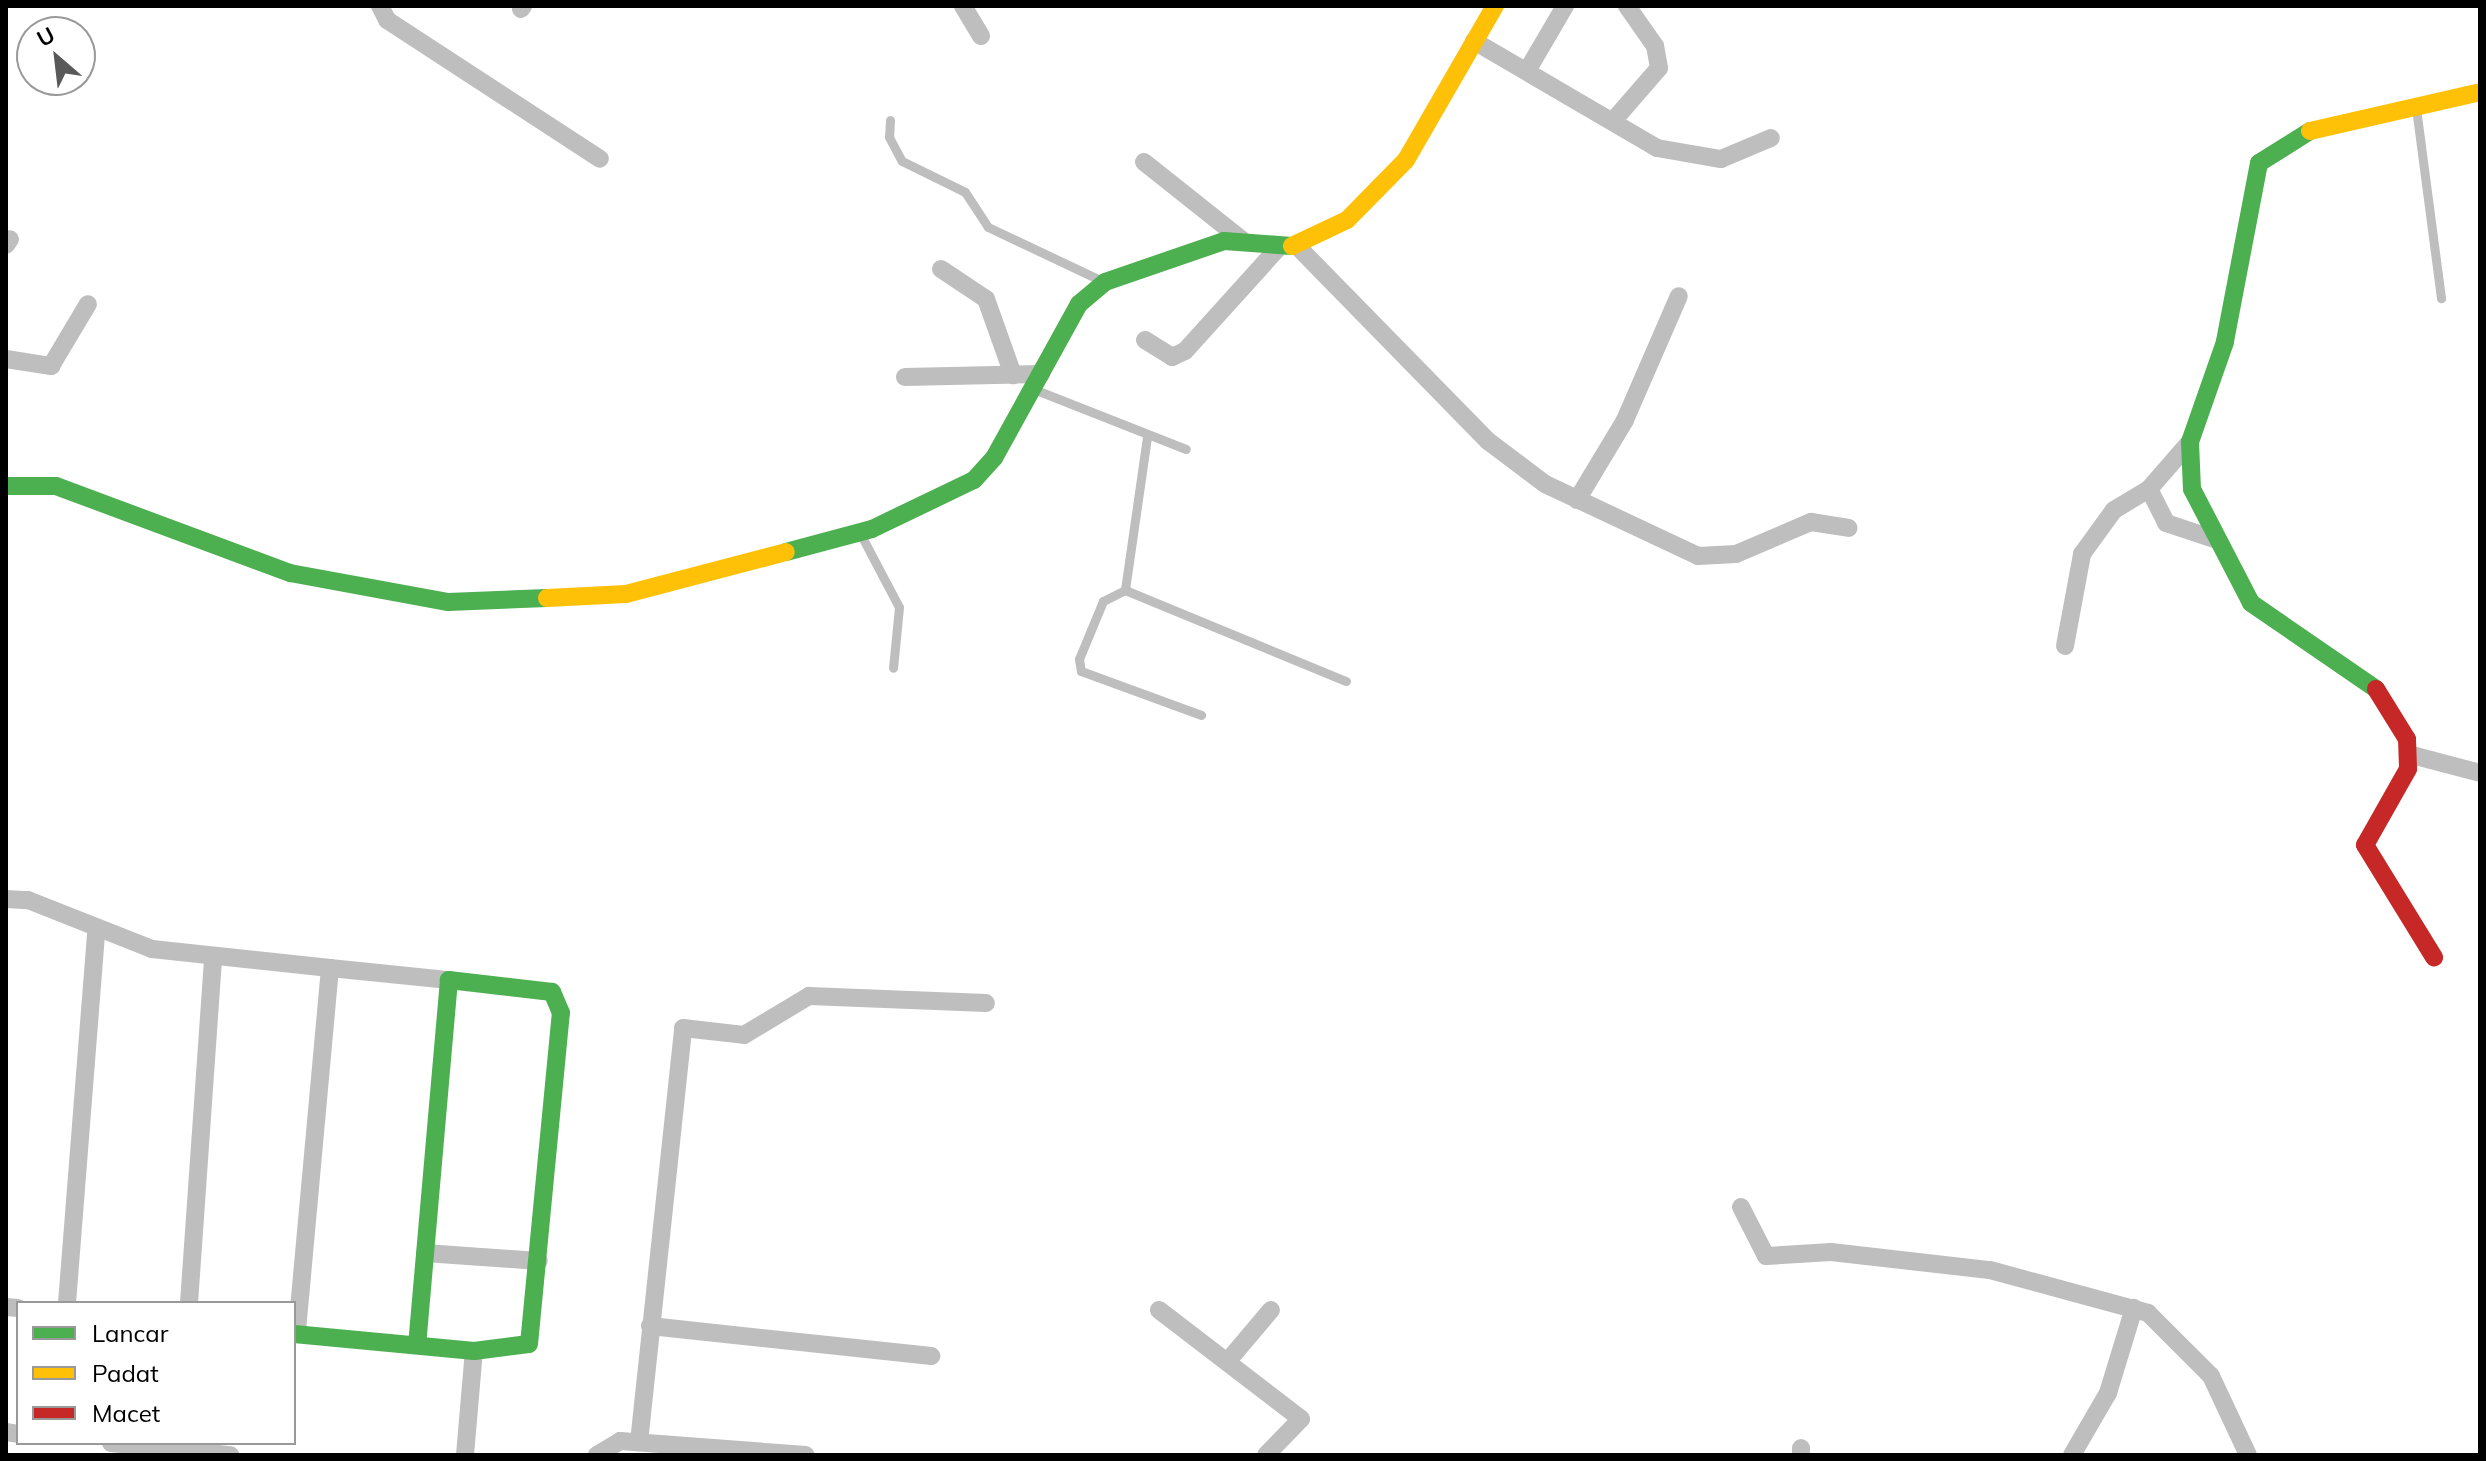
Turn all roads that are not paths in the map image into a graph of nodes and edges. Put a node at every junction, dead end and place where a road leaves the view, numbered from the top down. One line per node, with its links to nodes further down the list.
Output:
1 (380, 6): 14 (street)
2 (963, 6): 6 (street)
3 (1495, 6): 7 (street)
4 (1565, 6): 8 (street)
5 (1627, 6): 12 (street)
6 (981, 36)
7 (1474, 41): 8 (street); 17 (street)
8 (1527, 71): 12 (street)
9 (2480, 92): 10 (street)
10 (2416, 105): 21 (lane); 29 (street)
11 (890, 120): 19 (lane)
12 (1613, 121): 13 (street)
13 (1771, 138)
14 (600, 159)
15 (1144, 162): 16 (street)
16 (1242, 240): 17 (street); 19 (street)
17 (1289, 247): 23 (street); 33 (street)
18 (941, 269): 25 (street)
19 (1105, 282): 27 (street)
20 (1679, 296): 33 (street)
21 (2441, 298)
22 (88, 304): 24 (street)
23 (1145, 340)
24 (6, 359)
25 (1013, 375): 26 (street); 27 (street)
26 (905, 377)
27 (1037, 381): 28 (lane); 35 (street)
28 (1147, 437): 30 (lane); 37 (lane)
29 (2190, 442): 32 (street); 36 (street)
30 (1186, 449)
31 (6, 486): 35 (street)
32 (2149, 489): 36 (street); 38 (street)
33 (1577, 500): 34 (street)
34 (1849, 528)
35 (859, 532): 39 (lane)
36 (2217, 540): 42 (street)
37 (1125, 590): 40 (lane); 41 (lane)
38 (2065, 646)
39 (893, 668)
40 (1346, 681)
41 (1201, 715)
42 (2412, 755): 43 (street); 47 (street)
43 (2480, 773)
44 (6, 899): 45 (street)
45 (96, 932): 46 (street); 54 (street)
46 (213, 957): 48 (street); 55 (street)
47 (2434, 957)
48 (330, 968): 49 (street); 60 (street)
49 (449, 980): 52 (street); 53 (street)
50 (986, 1003): 59 (street)
51 (1741, 1207): 56 (street)
52 (425, 1253): 53 (street); 61 (street)
53 (539, 1261): 62 (street)
54 (67, 1301)
55 (189, 1301)
56 (2134, 1308): 72 (street); 73 (street)
57 (1159, 1310): 64 (street)
58 (1271, 1310): 64 (street)
59 (650, 1326): 63 (street); 65 (street)
60 (296, 1334): 61 (street)
61 (417, 1345): 62 (street)
62 (474, 1351): 68 (street)
63 (931, 1356)
64 (1227, 1362): 71 (street)
65 (639, 1442): 69 (street); 70 (street)
66 (135, 1450): 67 (street)
67 (230, 1455)
68 (465, 1455)
69 (597, 1455)
70 (805, 1455)
71 (1266, 1455)
72 (2072, 1455)
73 (2248, 1455)

